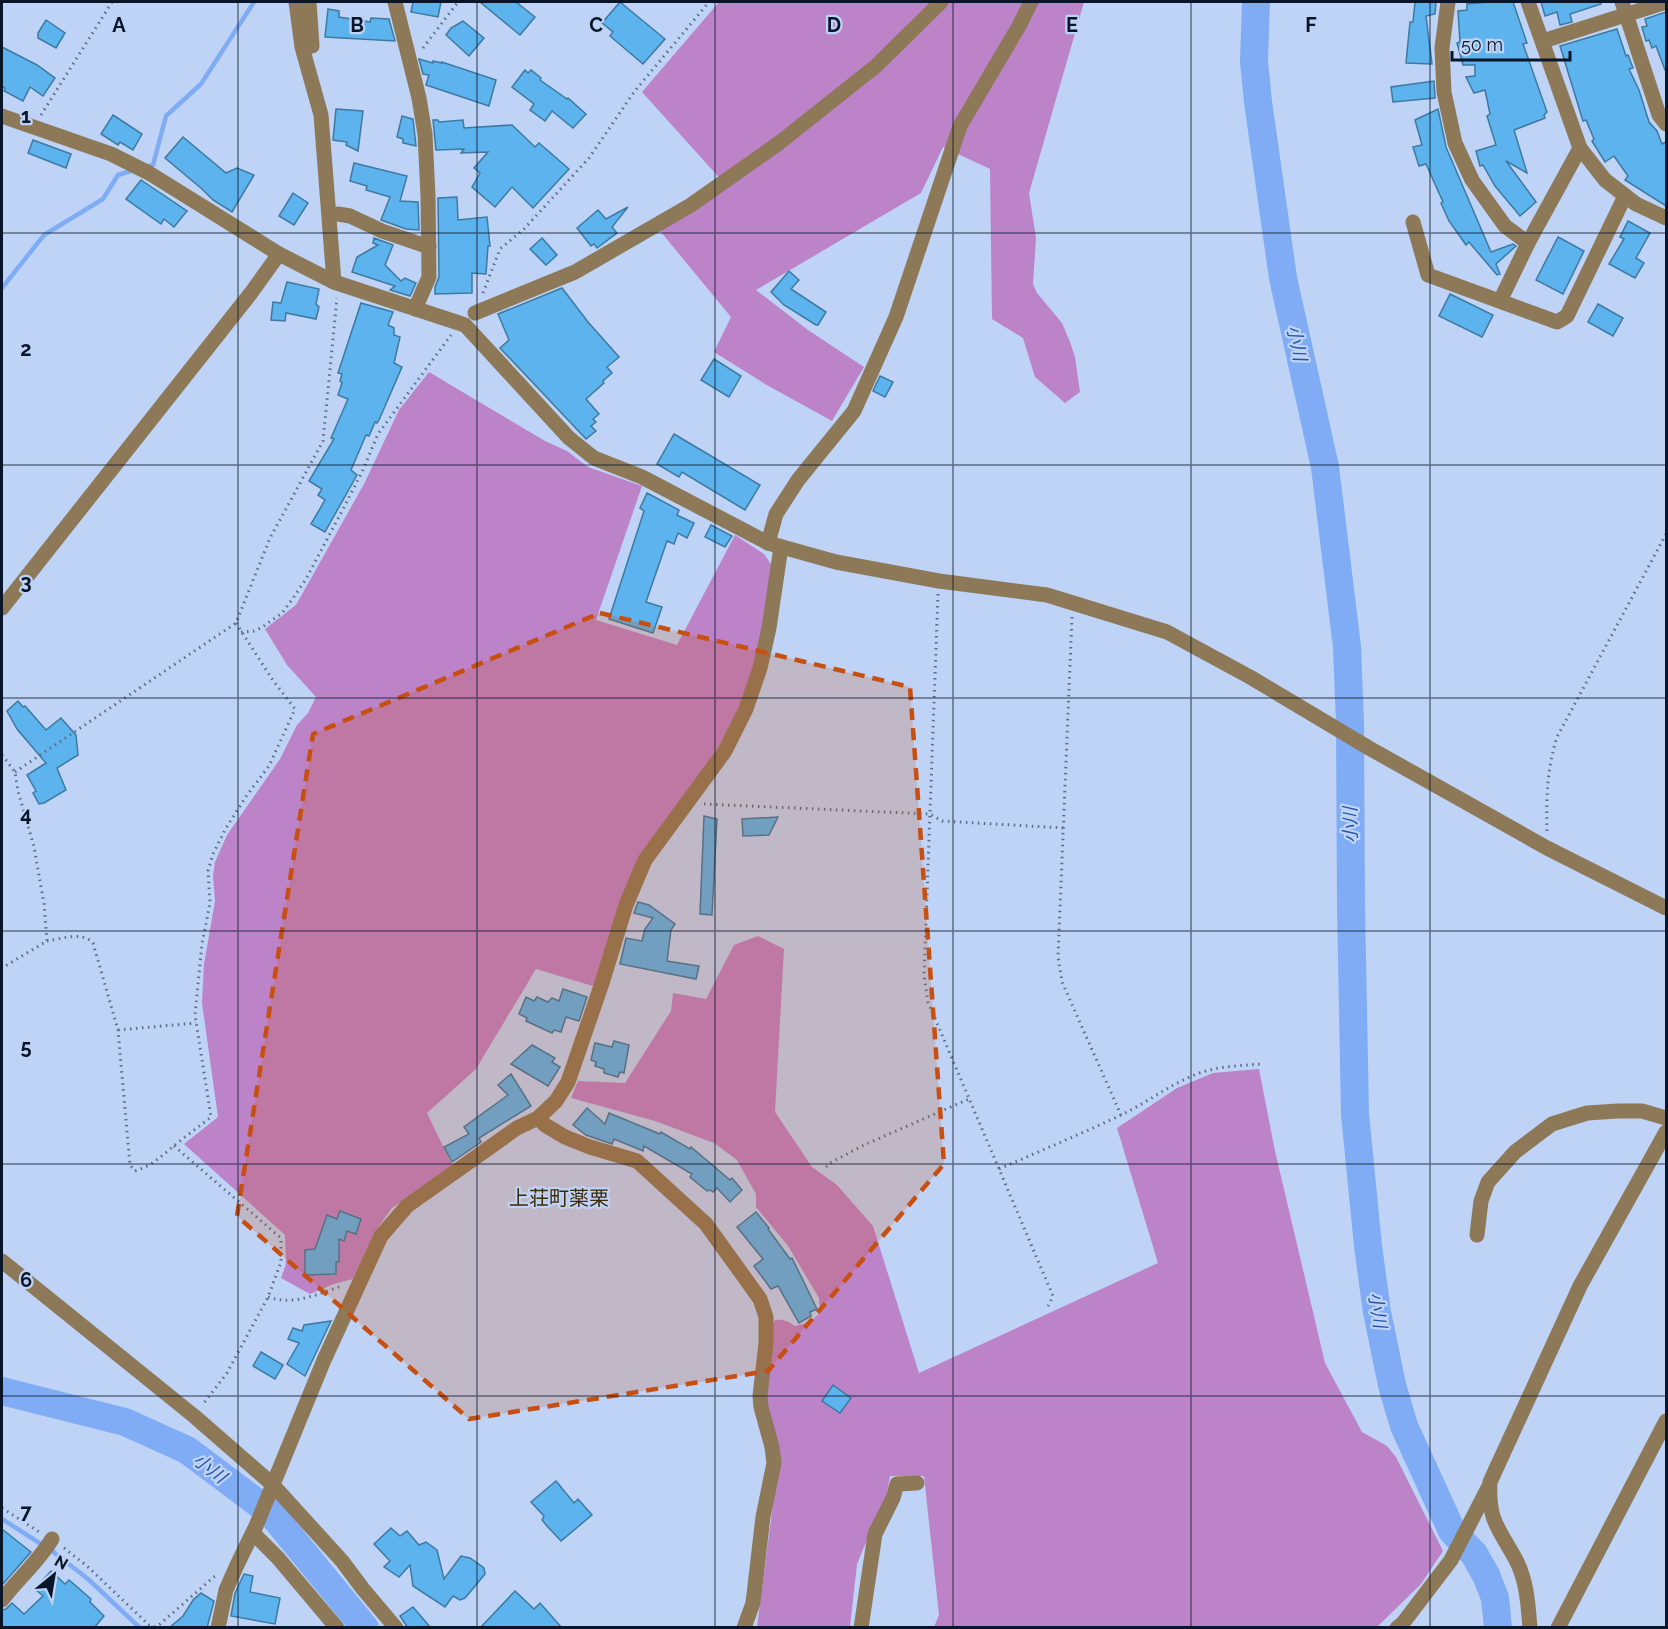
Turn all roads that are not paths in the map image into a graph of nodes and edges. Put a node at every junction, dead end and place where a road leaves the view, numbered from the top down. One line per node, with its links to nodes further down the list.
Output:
1 (296, 2): 21 (street)
2 (309, 2): 15 (street)
3 (395, 2): 19 (street)
4 (941, 2): 25 (street)
5 (1031, 2): 26 (street)
6 (1448, 2): 18 (street)
7 (1528, 2): 10 (street)
8 (1666, 2): 9 (street)
9 (1624, 8): 10 (street); 12 (street)
10 (1543, 41): 13 (street)
11 (2, 116): 20 (street)
12 (1666, 124)
13 (1580, 148): 14 (street); 18 (street)
14 (1625, 196): 16 (street); 23 (street)
15 (338, 214): 19 (street); 21 (street)
16 (1666, 218)
17 (1413, 222): 23 (street)
18 (1528, 243): 23 (street)
19 (429, 247): 24 (street)
20 (279, 254): 22 (street); 27 (street)
21 (333, 265): 22 (street)
22 (336, 283): 24 (street)
23 (1500, 301)
24 (415, 309): 26 (street)
25 (475, 313)
26 (775, 545): 28 (street); 29 (street)
27 (2, 608)
28 (1666, 908)
29 (538, 1118): 37 (street); 44 (street)
30 (1666, 1118): 32 (street)
31 (1666, 1132): 35 (street)
32 (1477, 1235)
33 (2, 1262): 37 (street)
34 (1666, 1421): 48 (street)
35 (1490, 1482): 46 (street); 47 (street)
36 (917, 1483): 45 (street)
37 (272, 1484): 38 (street); 43 (street)
38 (255, 1530): 41 (street); 42 (street)
39 (48, 1545): 40 (street)
40 (2, 1600)
41 (218, 1628)
42 (338, 1628)
43 (396, 1628)
44 (744, 1628)
45 (861, 1628)
46 (1397, 1628)
47 (1530, 1628)
48 (1558, 1628)

